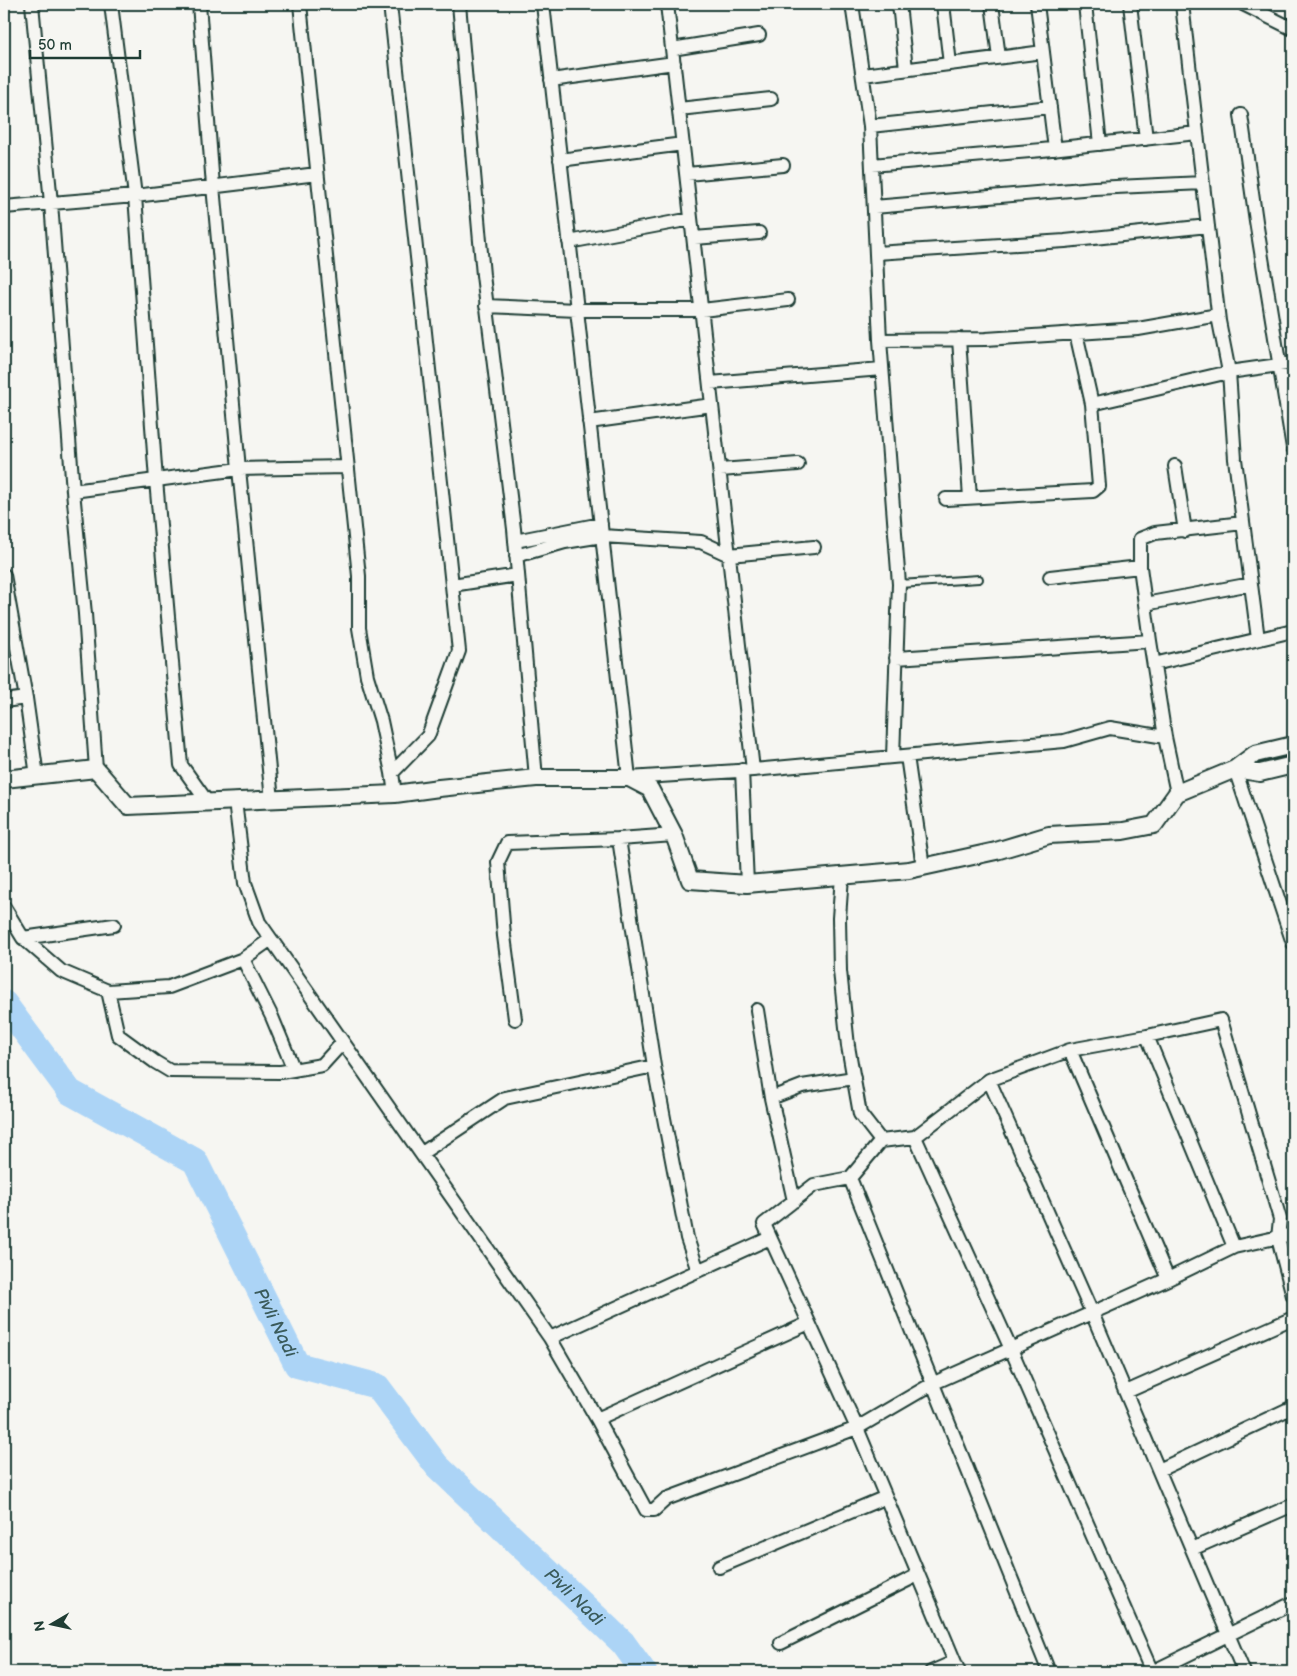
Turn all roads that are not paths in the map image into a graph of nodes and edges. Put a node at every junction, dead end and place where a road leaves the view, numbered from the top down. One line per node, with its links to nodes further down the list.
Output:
1 (32, 4): 46 (street)
2 (111, 4): 45 (street)
3 (199, 4): 44 (street)
4 (300, 4): 41 (street)
5 (390, 4): 94 (street)
6 (460, 4): 56 (street)
7 (543, 4): 27 (street)
8 (667, 4): 20 (street)
9 (852, 4): 26 (street)
10 (899, 4): 25 (street)
11 (942, 4): 24 (street)
12 (992, 4): 22 (street)
13 (1037, 4): 21 (street)
14 (1085, 4): 36 (street)
15 (1130, 4): 34 (street)
16 (1182, 4): 33 (street)
17 (1243, 4): 18 (street)
18 (1293, 29)
19 (759, 35): 20 (street)
20 (672, 49): 23 (street)
21 (1043, 52): 22 (street); 29 (street)
22 (999, 57): 24 (street)
23 (674, 63): 27 (street); 30 (street)
24 (950, 64): 25 (street)
25 (906, 69): 26 (street)
26 (863, 75): 32 (street)
27 (552, 80): 38 (street)
28 (770, 99): 30 (street)
29 (1050, 107): 32 (street); 37 (street)
30 (679, 109): 35 (street)
31 (1241, 115): 63 (street)
32 (870, 126): 40 (street)
33 (1197, 133): 34 (street); 43 (street)
34 (1146, 139): 36 (street)
35 (683, 144): 38 (street); 42 (street)
36 (1100, 144): 37 (street)
37 (1055, 149): 40 (street)
38 (560, 160): 53 (street)
39 (783, 165): 42 (street)
40 (872, 165): 48 (street)
41 (318, 174): 44 (street); 73 (street)
42 (686, 174): 49 (street)
43 (1203, 184): 48 (street); 50 (street)
44 (213, 186): 45 (street); 74 (street)
45 (135, 196): 46 (street); 76 (street)
46 (51, 203): 47 (street); 77 (street)
47 (4, 207)
48 (874, 207): 54 (street)
49 (691, 219): 52 (street); 53 (street)
50 (1208, 226): 54 (street); 59 (street)
51 (759, 233): 52 (street)
52 (694, 238): 58 (street)
53 (569, 242): 57 (street)
54 (876, 253): 62 (street)
55 (788, 300): 58 (street)
56 (486, 306): 57 (street); 83 (street)
57 (577, 310): 58 (street); 69 (street)
58 (702, 310): 66 (street)
59 (1218, 315): 60 (street); 65 (street)
60 (1076, 333): 61 (street); 67 (street)
61 (959, 339): 62 (street); 78 (street)
62 (880, 340): 64 (street)
63 (1287, 364): 65 (street); 70 (street)
64 (882, 369): 66 (street); 92 (street)
65 (1228, 372): 67 (street); 80 (street)
66 (710, 383): 68 (street)
67 (1092, 404): 78 (street)
68 (712, 405): 69 (street); 75 (street)
69 (589, 422): 81 (street)
70 (1293, 448)
71 (798, 464): 75 (street)
72 (1175, 466): 82 (street)
73 (347, 467): 74 (street); 112 (street)
74 (239, 469): 76 (street); 119 (street)
75 (720, 470): 86 (street)
76 (156, 480): 77 (street); 121 (street)
77 (73, 491): 109 (street)
78 (970, 498): 79 (street)
79 (946, 499)
80 (1243, 523): 82 (street); 93 (street)
81 (601, 530): 83 (street); 85 (street); 86 (street); 115 (street)
82 (1185, 531): 87 (street)
83 (515, 541): 85 (street)
84 (814, 547): 86 (street)
85 (516, 556): 89 (street)
86 (729, 556): 111 (street)
87 (1140, 567): 90 (street); 95 (street)
88 (4, 575): 96 (street)
89 (518, 575): 94 (street); 114 (street)
90 (1050, 577)
91 (979, 579): 92 (lane)
92 (899, 584): 100 (street)
93 (1251, 584): 95 (street); 98 (street)
94 (452, 585): 112 (street)
95 (1145, 604): 99 (street)
96 (8, 618): 102 (street)
97 (1293, 631): 98 (street)
98 (1258, 639): 101 (street)
99 (1150, 641): 100 (street); 101 (street)
100 (896, 658): 107 (street)
101 (1154, 664): 104 (street)
102 (26, 698): 103 (street); 113 (street)
103 (4, 702)
104 (1165, 737): 106 (street); 117 (street)
105 (1293, 745): 110 (street)
106 (907, 756): 107 (street); 124 (street)
107 (893, 757): 111 (street)
108 (1293, 765): 110 (street)
109 (96, 769): 113 (street); 121 (street)
110 (1235, 769): 117 (street); 131 (street)
111 (748, 770): 115 (street); 126 (street)
112 (392, 773): 118 (street)
113 (37, 776): 116 (street)
114 (536, 778): 115 (street); 118 (street)
115 (629, 778): 122 (street)
116 (4, 779)
117 (1177, 793): 124 (street)
118 (395, 794): 119 (street)
119 (272, 800): 120 (street)
120 (235, 801): 121 (street); 130 (street)
121 (208, 803)
122 (674, 835): 123 (street); 126 (street)
123 (618, 839): 135 (street); 139 (street)
124 (923, 867): 125 (street)
125 (842, 876): 126 (street); 141 (street)
126 (747, 884)
127 (4, 907): 129 (street)
128 (114, 925): 129 (street)
129 (23, 938): 133 (street)
130 (271, 939): 132 (street); 137 (street)
131 (1293, 943)
132 (243, 958): 133 (street); 140 (street)
133 (108, 992): 140 (street)
134 (757, 1010): 143 (street)
135 (516, 1019)
136 (1147, 1036): 138 (street); 151 (street); 152 (street)
137 (343, 1042): 140 (street); 146 (street)
138 (1070, 1050): 142 (street); 154 (street)
139 (654, 1066): 146 (street); 153 (street)
140 (294, 1070)
141 (854, 1078): 143 (street); 145 (street)
142 (989, 1080): 144 (street); 156 (street)
143 (771, 1098): 148 (street)
144 (914, 1137): 145 (street); 160 (street)
145 (881, 1141): 147 (street)
146 (422, 1153): 159 (street)
147 (850, 1178): 148 (street); 161 (street)
148 (794, 1201): 150 (street)
149 (1293, 1234): 151 (street)
150 (770, 1238): 153 (street); 158 (street)
151 (1278, 1238): 152 (street); 155 (street)
152 (1234, 1247): 154 (street)
153 (698, 1270): 159 (street)
154 (1168, 1279): 156 (street)
155 (1293, 1296)
156 (1092, 1313): 160 (street); 162 (street)
157 (1293, 1318): 162 (street)
158 (809, 1323): 164 (street); 165 (street)
159 (550, 1338): 164 (street)
160 (1011, 1349): 161 (street); 173 (street)
161 (934, 1383): 165 (street); 177 (street)
162 (1126, 1392): 166 (street)
163 (1293, 1407): 166 (street)
164 (598, 1419): 165 (street)
165 (857, 1428): 167 (street)
166 (1159, 1470): 169 (street)
167 (886, 1497): 170 (street); 171 (street)
168 (1293, 1505): 169 (street)
169 (1192, 1550): 173 (street)
170 (719, 1567)
171 (918, 1575): 174 (street); 175 (street)
172 (1293, 1604): 173 (street)
173 (1228, 1635): 178 (street)
174 (781, 1643)
175 (957, 1667): 176 (street)
176 (931, 1672)
177 (1049, 1672)
178 (1244, 1672)

